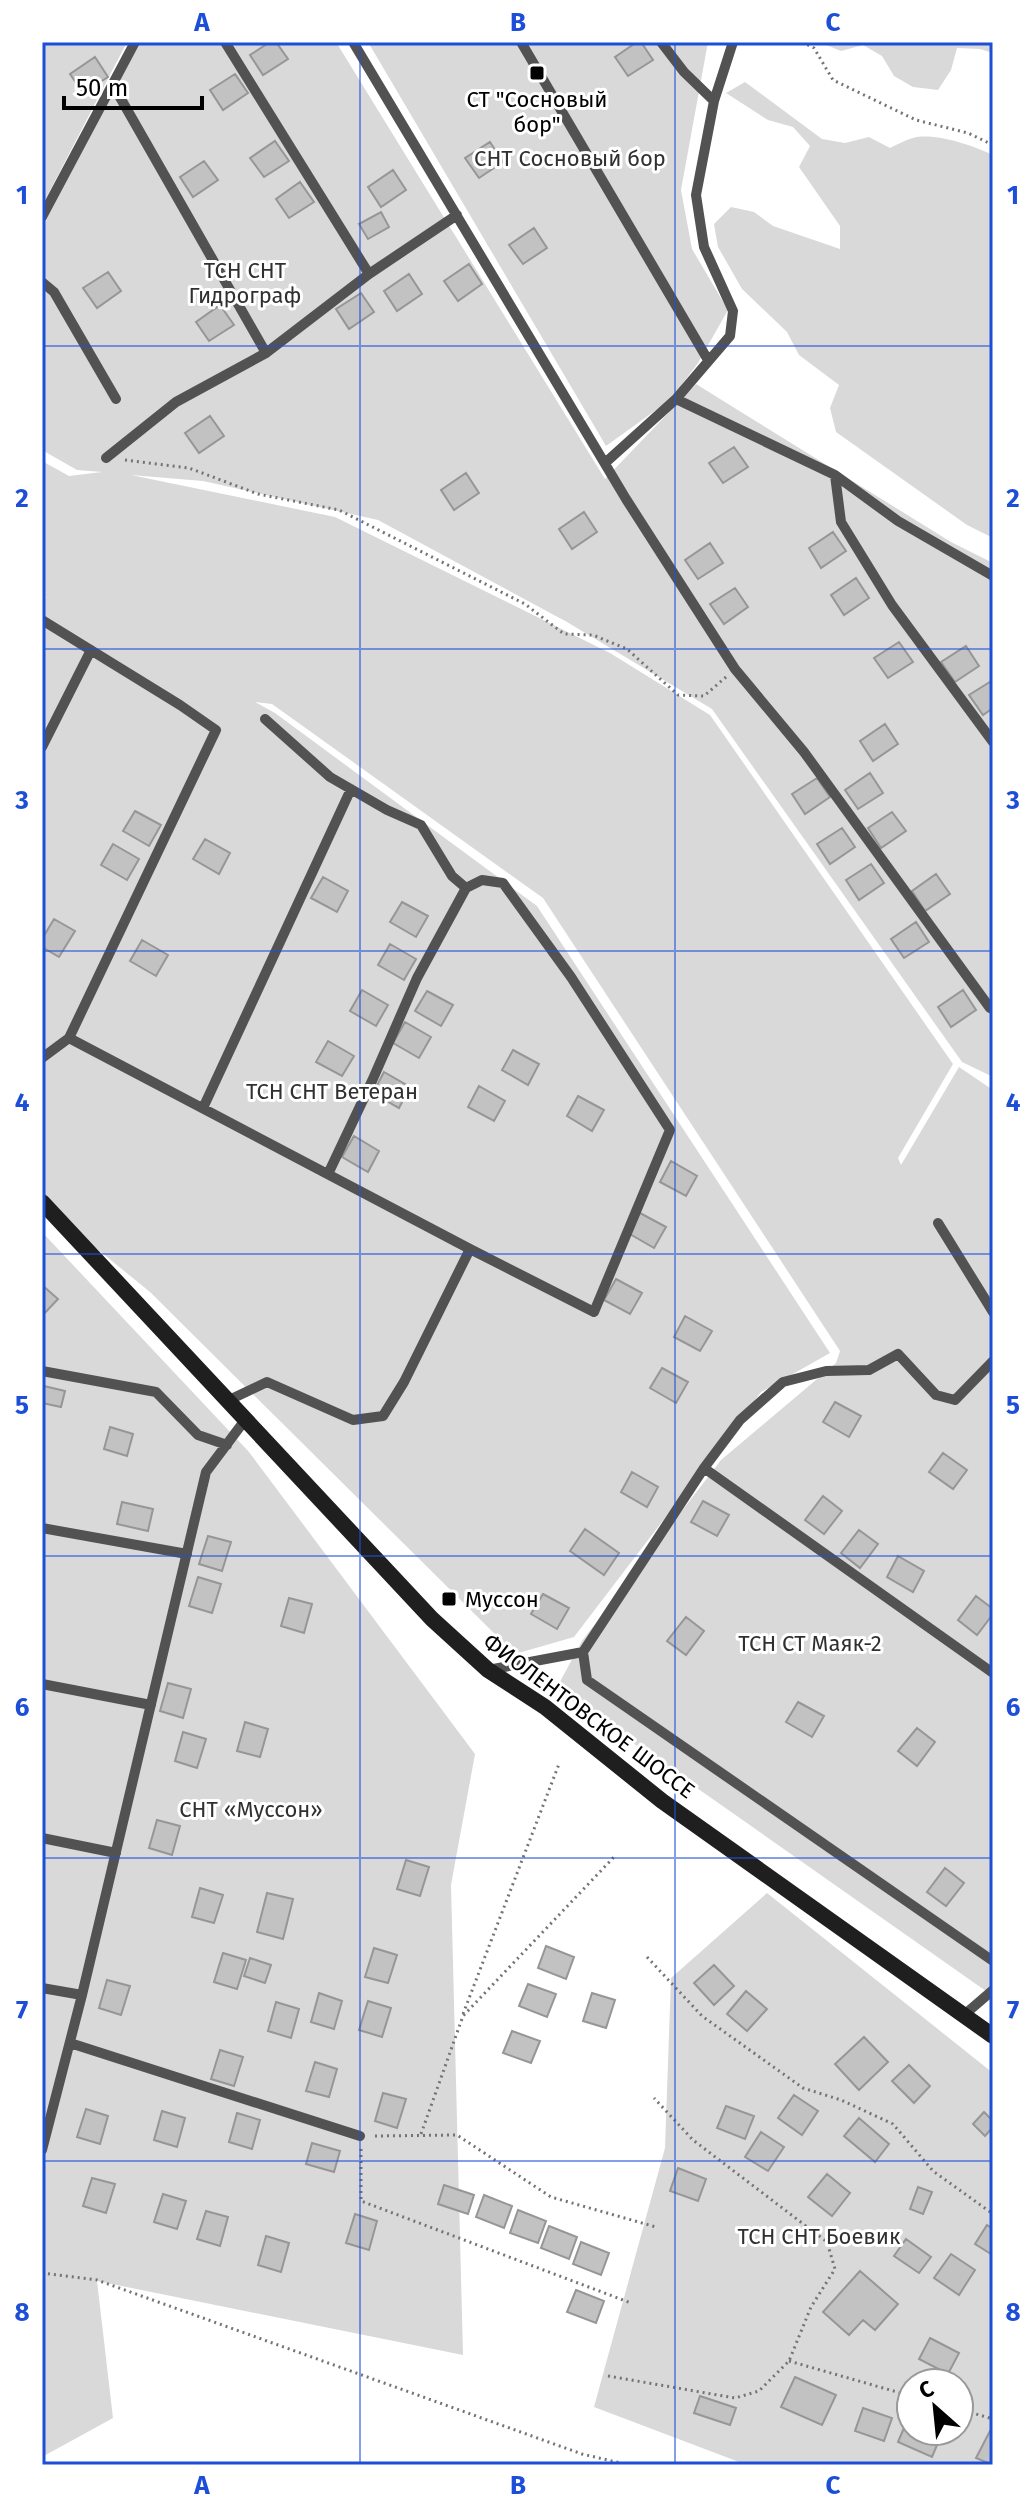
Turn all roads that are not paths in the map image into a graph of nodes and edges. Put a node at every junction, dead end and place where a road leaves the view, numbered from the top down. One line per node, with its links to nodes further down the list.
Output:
1 (135, 42): 7 (lane)
2 (225, 42): 11 (lane)
3 (353, 42): 9 (lane)
4 (521, 42): 14 (lane)
5 (661, 42): 8 (lane)
6 (733, 42): 8 (lane)
7 (113, 85): 10 (lane); 13 (lane)
8 (714, 101): 14 (lane)
9 (457, 215): 11 (lane); 18 (lane)
10 (42, 217)
11 (369, 274): 13 (lane)
12 (42, 282): 15 (lane)
13 (266, 353): 17 (lane)
14 (708, 360): 16 (lane)
15 (116, 399)
16 (676, 399): 18 (lane); 19 (lane)
17 (106, 458)
18 (605, 463): 28 (lane)
19 (835, 475): 20 (lane); 24 (lane)
20 (993, 576)
21 (42, 620): 22 (lane)
22 (91, 650): 25 (lane); 29 (lane)
23 (265, 719): 26 (lane)
24 (993, 742)
25 (42, 747)
26 (351, 789): 27 (lane); 31 (lane)
27 (466, 888): 32 (lane); 35 (lane)
28 (993, 1009)
29 (69, 1038): 30 (lane); 31 (lane)
30 (42, 1058)
31 (203, 1108): 32 (lane)
32 (328, 1174): 35 (lane)
33 (42, 1202): 39 (main road, ФИОЛЕНТОВСКОЕ ШОССЕ)
34 (938, 1223): 36 (lane)
35 (470, 1249): 39 (lane)
36 (993, 1312)
37 (993, 1361): 42 (lane)
38 (42, 1371): 41 (lane)
39 (227, 1401): 40 (main road, ФИОЛЕНТОВСКОЕ ШОССЕ)
40 (245, 1420): 41 (lane); 46 (main road, ФИОЛЕНТОВСКОЕ ШОССЕ)
41 (227, 1445): 44 (lane)
42 (704, 1468): 45 (lane); 47 (lane)
43 (42, 1528): 44 (lane)
44 (187, 1554): 49 (lane)
45 (583, 1652): 46 (lane); 52 (lane)
46 (488, 1670): 56 (main road, ФИОЛЕНТОВСКОЕ ШОССЕ)
47 (993, 1673)
48 (42, 1684): 49 (lane)
49 (151, 1705): 51 (lane)
50 (42, 1838): 51 (lane)
51 (116, 1853): 55 (lane)
52 (993, 1961)
53 (42, 1988): 55 (lane)
54 (993, 1990): 56 (lane)
55 (82, 1995): 58 (lane)
56 (964, 2015): 57 (main road, ФИОЛЕНТОВСКОЕ ШОССЕ)
57 (993, 2036)
58 (70, 2043): 59 (lane); 60 (lane)
59 (360, 2136)
60 (42, 2145)

